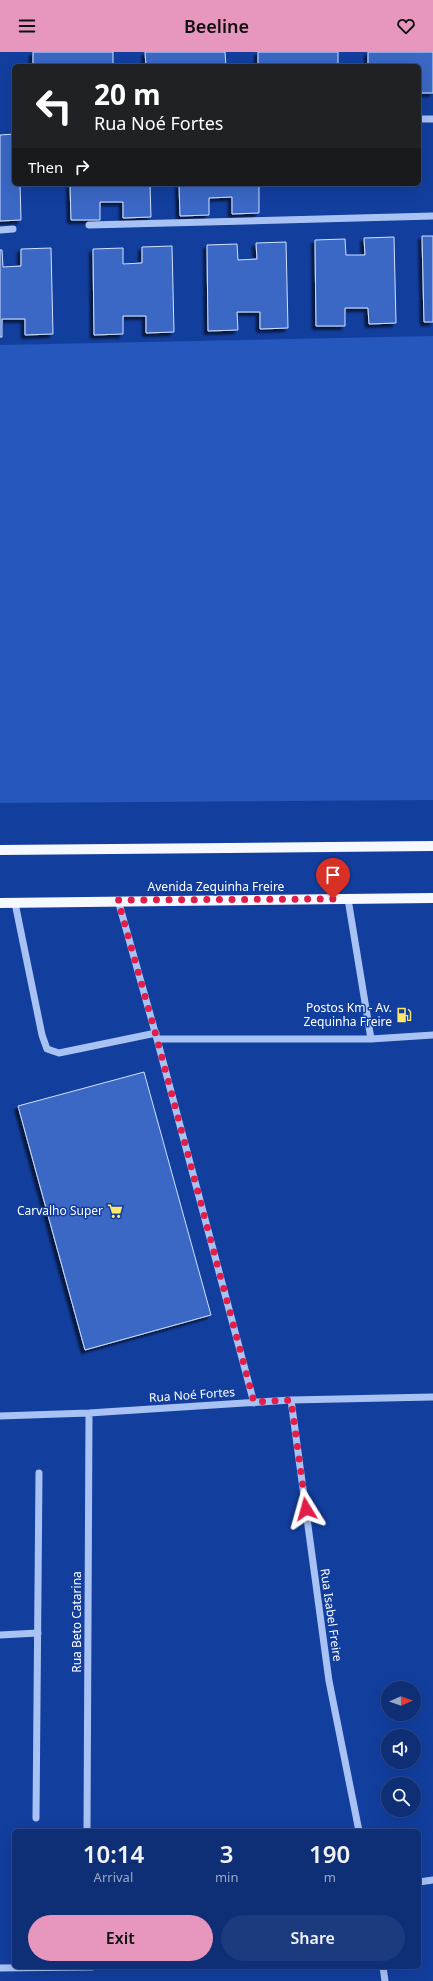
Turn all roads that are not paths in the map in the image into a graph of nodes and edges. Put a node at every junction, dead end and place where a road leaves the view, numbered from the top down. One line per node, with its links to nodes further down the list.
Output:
1 (421, 119): 2 (street)
2 (433, 119)
3 (433, 216): 4 (street)
4 (89, 225)
5 (13, 229): 6 (street)
6 (0, 230)
7 (433, 846): 8 (main road)
8 (0, 850)
9 (433, 898): 10 (main road, Avenida Zequinha Freire)
10 (348, 899): 11 (main road, Avenida Zequinha Freire); 16 (street)
11 (118, 900): 13 (main road, Avenida Zequinha Freire); 15 (street)
12 (0, 903): 13 (main road, Avenida Zequinha Freire)
13 (15, 903): 15 (street)
14 (433, 1035): 16 (street)
15 (157, 1036): 16 (street); 19 (street)
16 (371, 1039)
17 (433, 1397): 18 (street, Rua Noé Fortes)
18 (291, 1400): 19 (street, Rua Noé Fortes); 27 (street, Rua Isabel Freire)
19 (254, 1402): 20 (street, Rua Noé Fortes)
20 (89, 1413): 21 (street, Rua Noé Fortes); 26 (street, Rua Beto Catarina)
21 (0, 1416)
22 (39, 1473): 23 (street)
23 (38, 1633): 24 (street); 25 (street)
24 (0, 1635)
25 (36, 1818)
26 (87, 1829)
27 (359, 1829)
28 (433, 1880): 29 (street)
29 (421, 1882)
30 (0, 1968): 31 (street)
31 (12, 1968)
32 (383, 1969): 33 (street)
33 (385, 1981)

